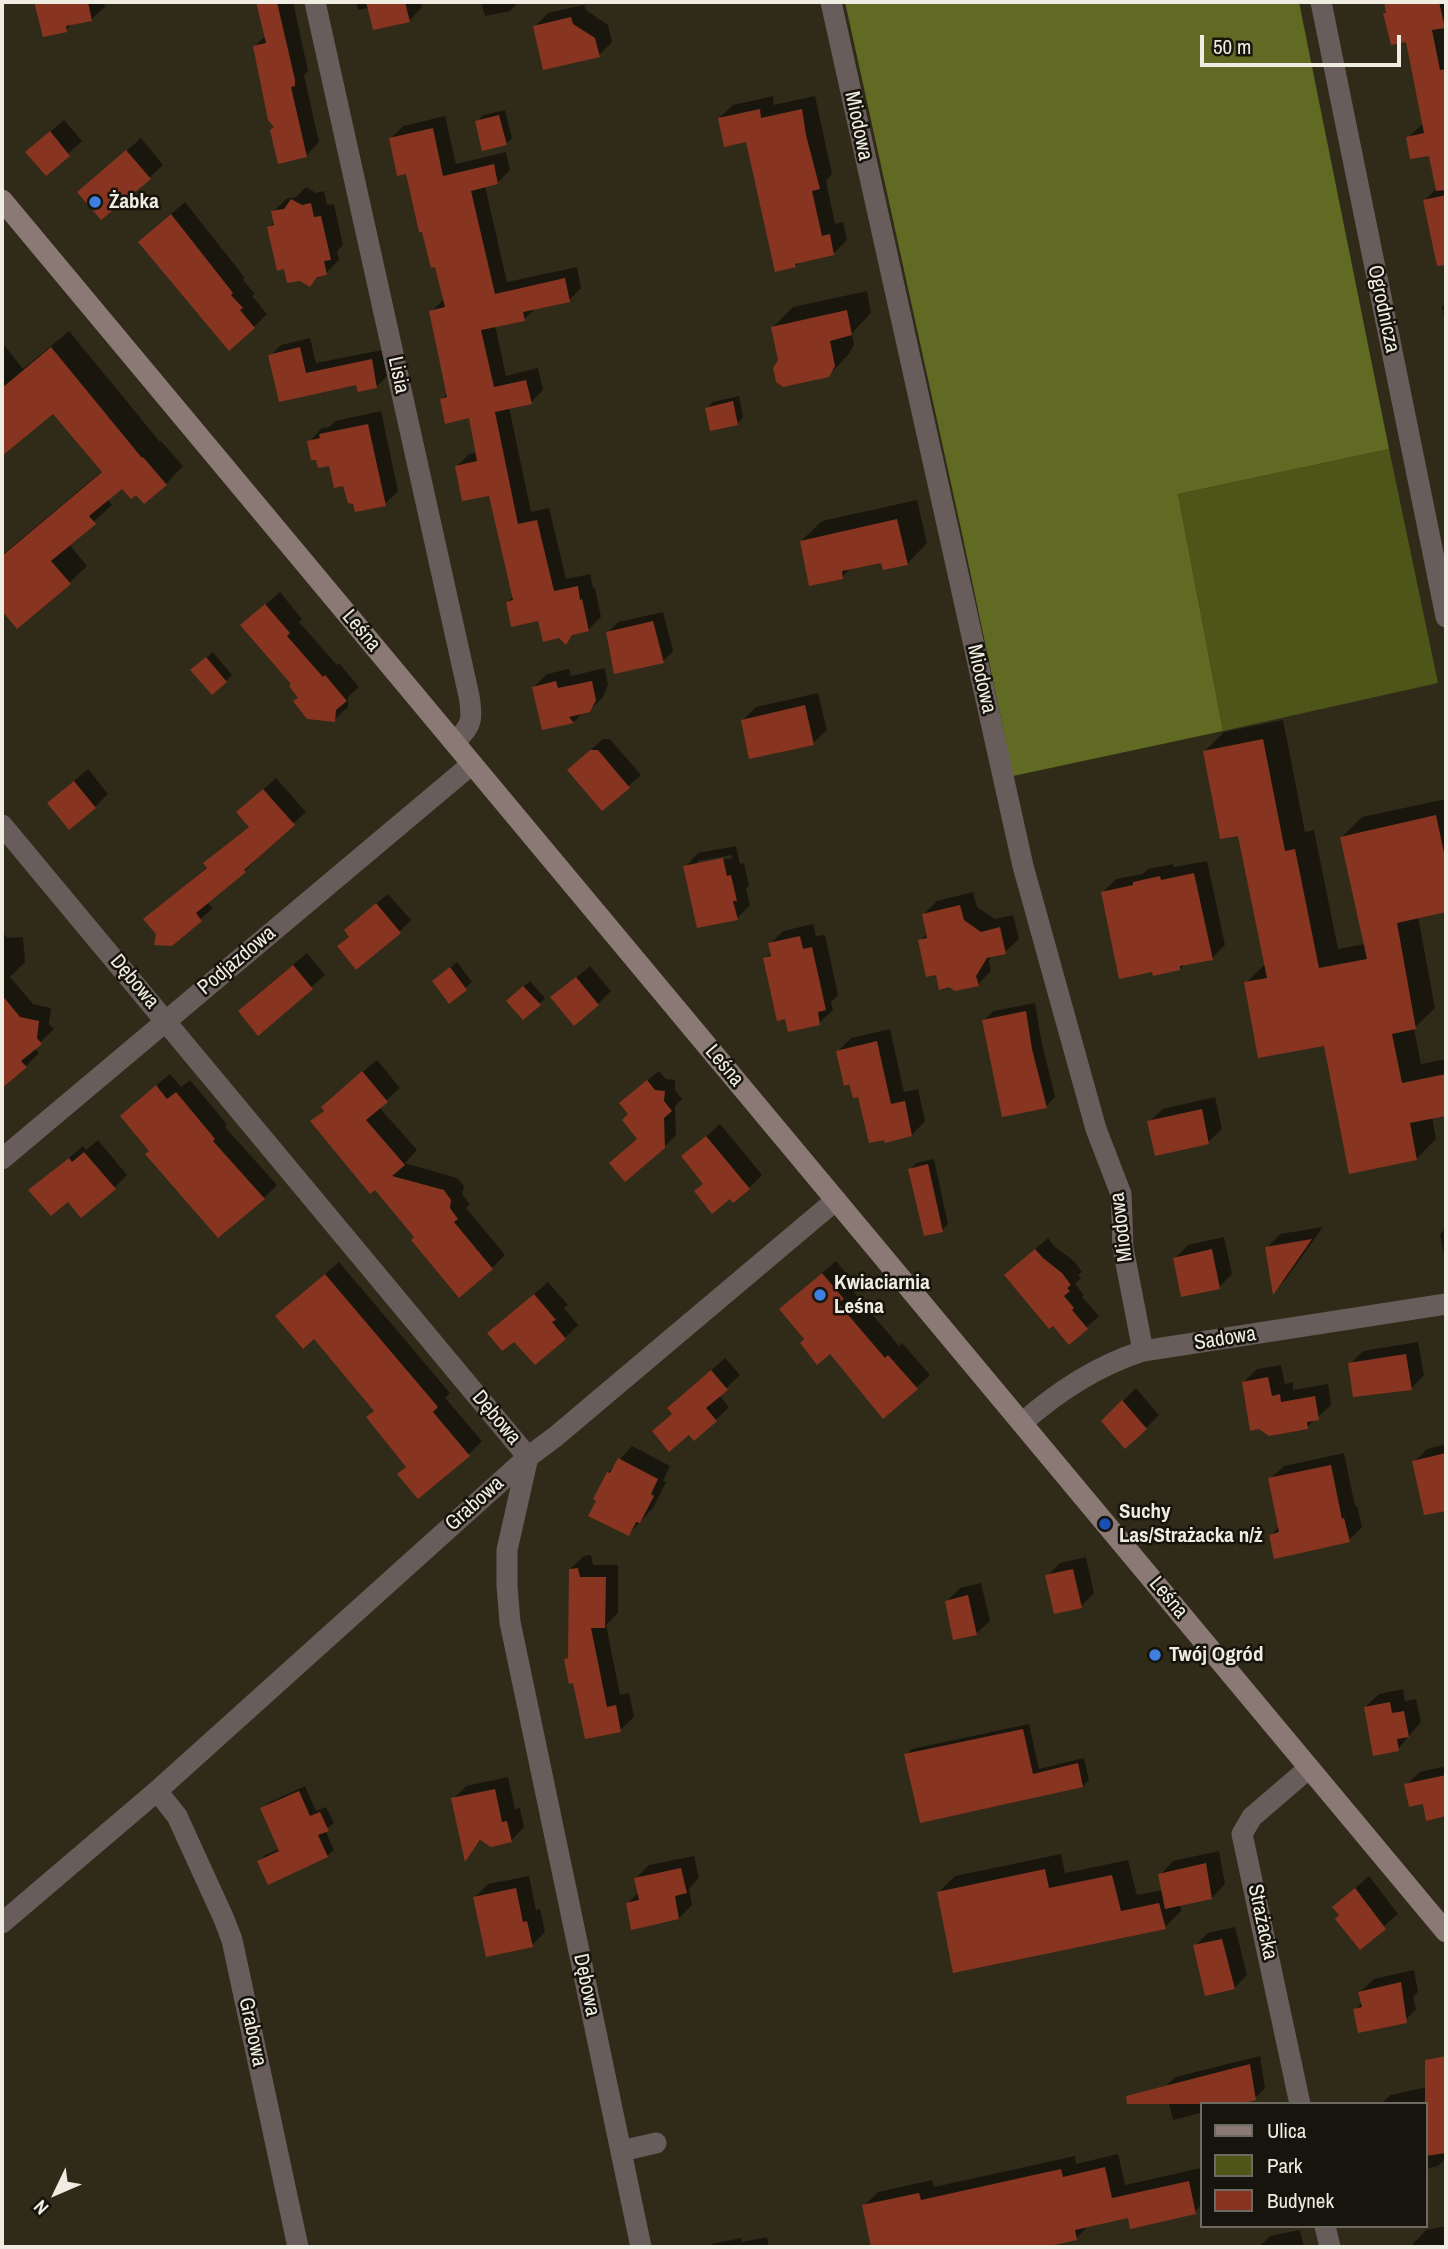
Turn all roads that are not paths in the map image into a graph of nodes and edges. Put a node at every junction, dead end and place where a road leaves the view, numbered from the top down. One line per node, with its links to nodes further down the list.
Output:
1 (315, 2): 6 (street, Lisia)
2 (831, 2): 13 (street, Miodowa)
3 (1321, 2): 5 (street, Ogrodnicza)
4 (2, 200): 6 (street, Leśna)
5 (1446, 617)
6 (454, 742): 7 (street, Leśna)
7 (472, 764): 9 (street, Podjazdowa); 11 (street, Leśna)
8 (2, 825): 9 (street, Dębowa)
9 (166, 1020): 10 (street, Podjazdowa); 15 (street, Dębowa)
10 (2, 1159)
11 (836, 1200): 14 (street, Leśna); 15 (street, Grabowa)
12 (1446, 1304): 13 (street, Sadowa)
13 (1143, 1352): 14 (street, Sadowa)
14 (1022, 1423): 16 (street, Leśna)
15 (528, 1457): 17 (street, Grabowa); 22 (street, Dębowa)
16 (1309, 1768): 19 (street, Leśna); 20 (street, Strażacka)
17 (157, 1791): 18 (street, Grabowa); 24 (street, Grabowa)
18 (2, 1923)
19 (1446, 1932)
20 (1300, 2102)
21 (656, 2143): 22 (street)
22 (621, 2151): 25 (street, Dębowa)
23 (1325, 2228): 26 (street)
24 (298, 2247)
25 (642, 2247)
26 (1330, 2247)

